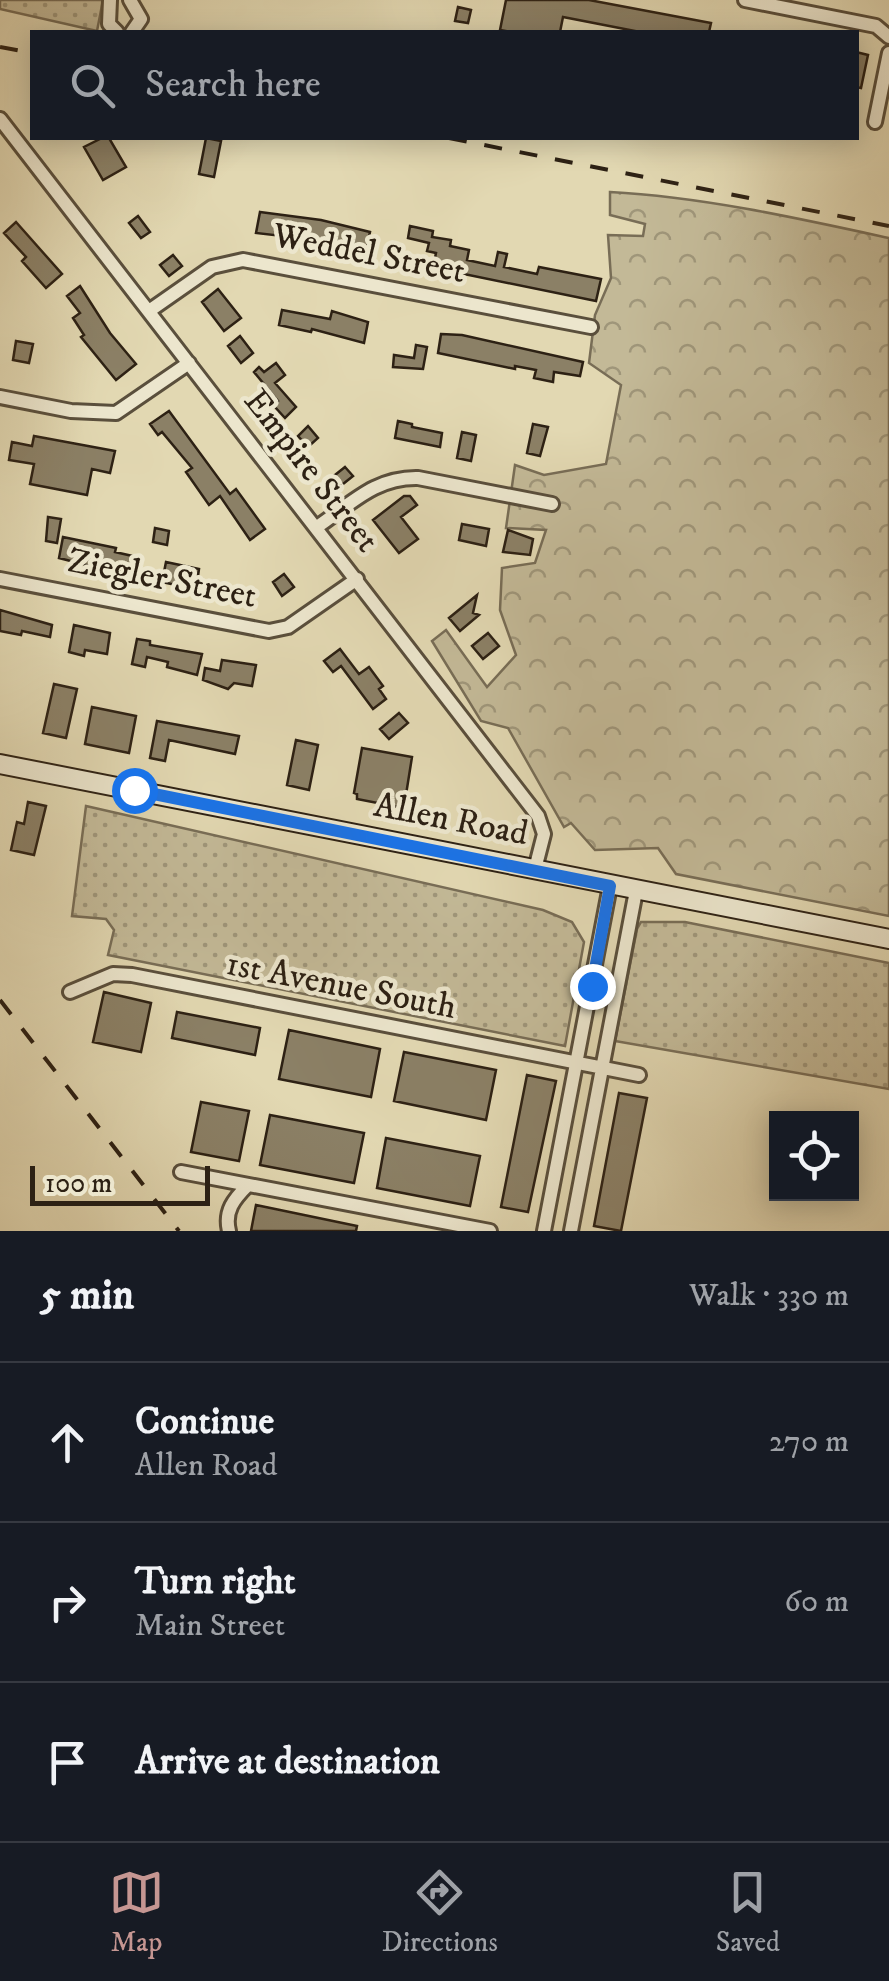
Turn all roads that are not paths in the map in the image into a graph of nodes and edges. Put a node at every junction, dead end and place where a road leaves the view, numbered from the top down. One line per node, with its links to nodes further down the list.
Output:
1 (110, 0): 5 (street)
2 (130, 0): 6 (street)
3 (745, 0): 4 (street)
4 (809, 6): 7 (street)
5 (115, 30)
6 (133, 30)
7 (888, 35)
8 (889, 53): 10 (street)
9 (0, 120): 11 (street, Empire Street)
10 (876, 122)
11 (150, 311): 12 (street, Weddel Street); 13 (street, Empire Street)
12 (591, 327)
13 (189, 362): 14 (street); 16 (street, Empire Street)
14 (0, 397)
15 (552, 504): 16 (street)
16 (317, 527): 18 (street, Empire Street)
17 (0, 579): 18 (street, Ziegler Street)
18 (357, 579): 20 (street, Empire Street)
19 (0, 764): 20 (main road, Allen Road)
20 (535, 870): 21 (main road, Allen Road)
21 (610, 886): 22 (main road, Allen Road); 24 (street)
22 (636, 891): 23 (main road, Allen Road); 26 (street)
23 (889, 939)
24 (592, 986): 26 (street); 27 (street)
25 (70, 992): 27 (street, 1st Avenue South)
26 (616, 992): 28 (street)
27 (577, 1064): 28 (street, 1st Avenue South); 34 (street)
28 (602, 1068): 29 (street, 1st Avenue South); 35 (street)
29 (640, 1076)
30 (181, 1172): 31 (street)
31 (248, 1185): 32 (street); 33 (street)
32 (229, 1231)
33 (490, 1231)
34 (544, 1231)
35 (572, 1231)

